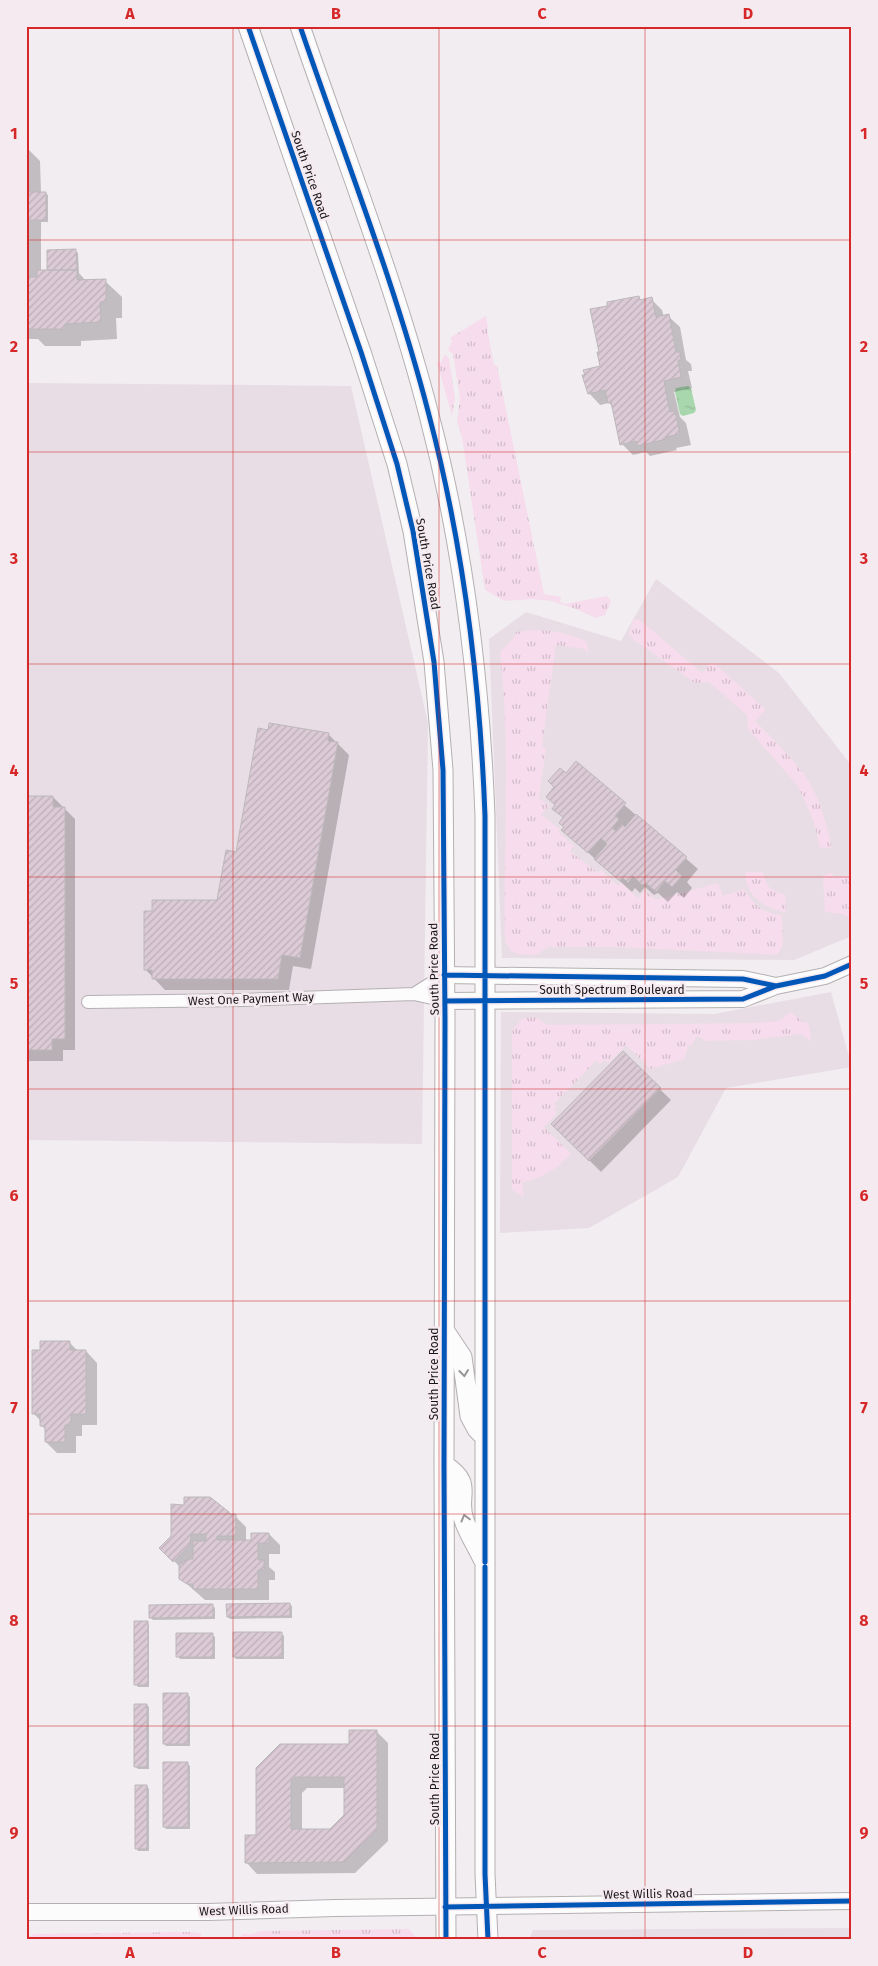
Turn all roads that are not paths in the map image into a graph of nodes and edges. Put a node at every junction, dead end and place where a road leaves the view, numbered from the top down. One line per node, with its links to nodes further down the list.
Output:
1 (248, 26): 4 (main road, South Price Road)
2 (300, 26): 5 (main road)
3 (852, 964): 6 (street, South Spectrum Boulevard)
4 (444, 975): 5 (street, South Spectrum Boulevard); 7 (street); 9 (main road, South Price Road)
5 (485, 975): 6 (street, South Spectrum Boulevard); 8 (main road)
6 (776, 986): 8 (street, South Spectrum Boulevard)
7 (414, 994): 9 (street, West One Payment Way); 10 (street, West One Payment Way)
8 (485, 1000): 9 (street, South Spectrum Boulevard); 12 (main road)
9 (445, 1001): 11 (main road, South Price Road)
10 (88, 1002)
11 (444, 1330): 12 (main road, one-way to 12); 13 (main road, South Price Road)
12 (485, 1437): 14 (main road)
13 (444, 1464): 14 (main road, one-way to 13); 17 (main road, South Price Road)
14 (485, 1562): 16 (main road)
15 (852, 1901): 16 (street, West Willis Road)
16 (486, 1906): 17 (street, West Willis Road); 20 (main road)
17 (445, 1907): 18 (street, West Willis Road); 19 (main road, South Price Road)
18 (26, 1912)
19 (446, 1940)
20 (488, 1940)

